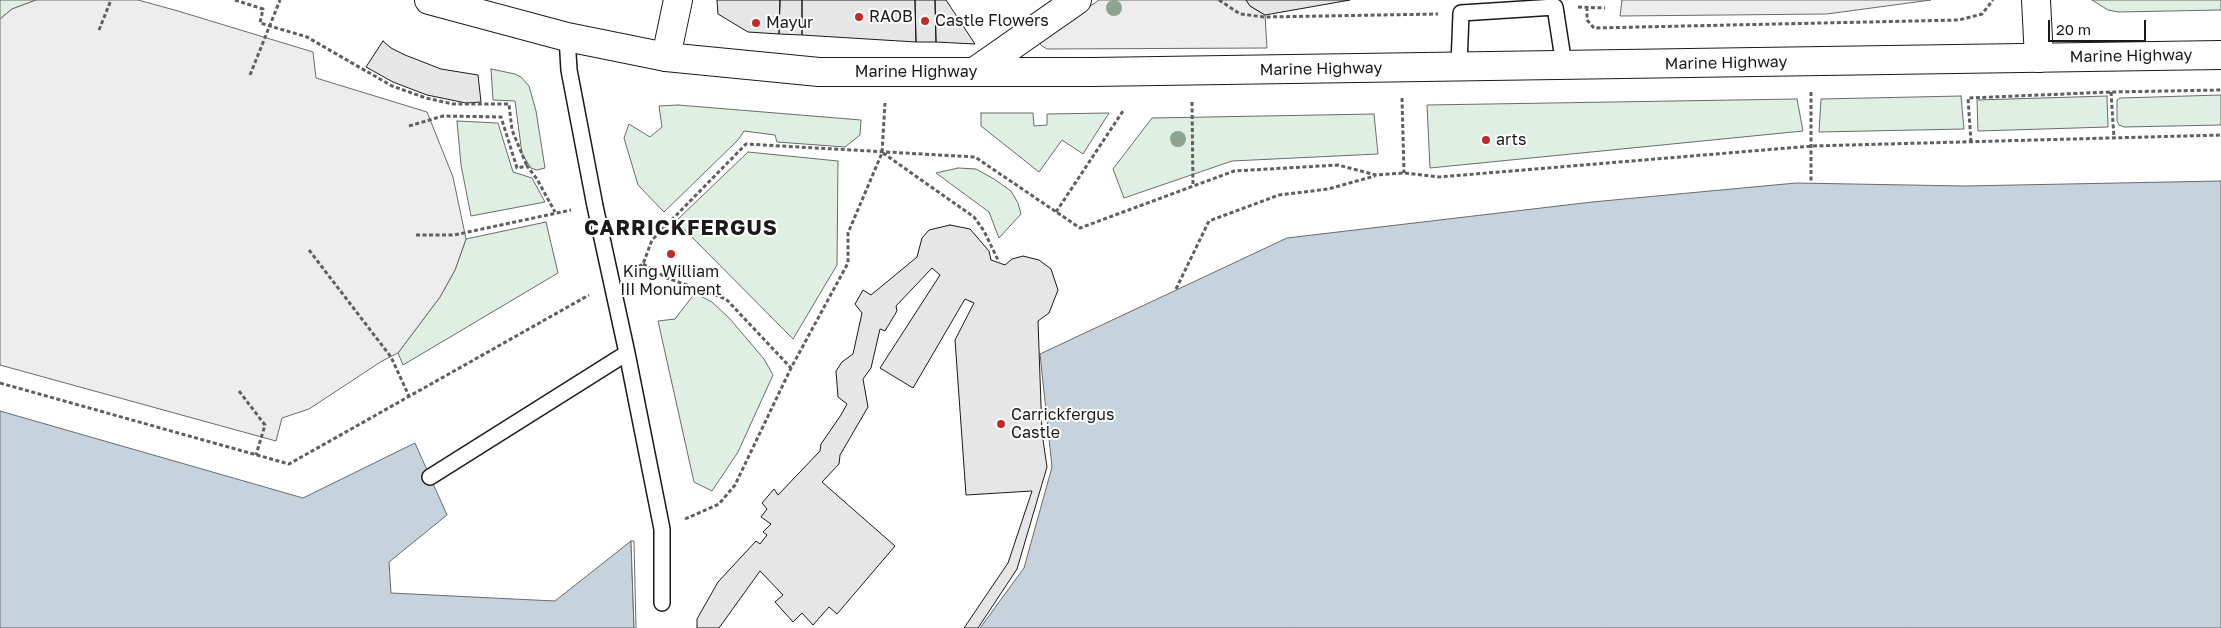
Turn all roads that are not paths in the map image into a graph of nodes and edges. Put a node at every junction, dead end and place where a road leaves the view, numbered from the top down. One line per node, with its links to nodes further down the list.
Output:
1 (429, 0): 5 (main road, Marine Highway)
2 (678, 0): 7 (main road)
3 (1077, 0): 11 (main road)
4 (2036, 0): 8 (main road)
5 (567, 37): 7 (main road, Marine Highway); 12 (lane)
6 (2221, 55): 8 (main road, Marine Highway)
7 (666, 57): 11 (main road, Marine Highway)
8 (2039, 58): 9 (main road, Marine Highway)
9 (1564, 65): 10 (main road, Marine Highway); 10 (lane)
10 (1459, 66): 11 (main road, Marine Highway)
11 (974, 72)
12 (627, 353): 13 (lane); 14 (lane)
13 (430, 477)
14 (662, 603)

